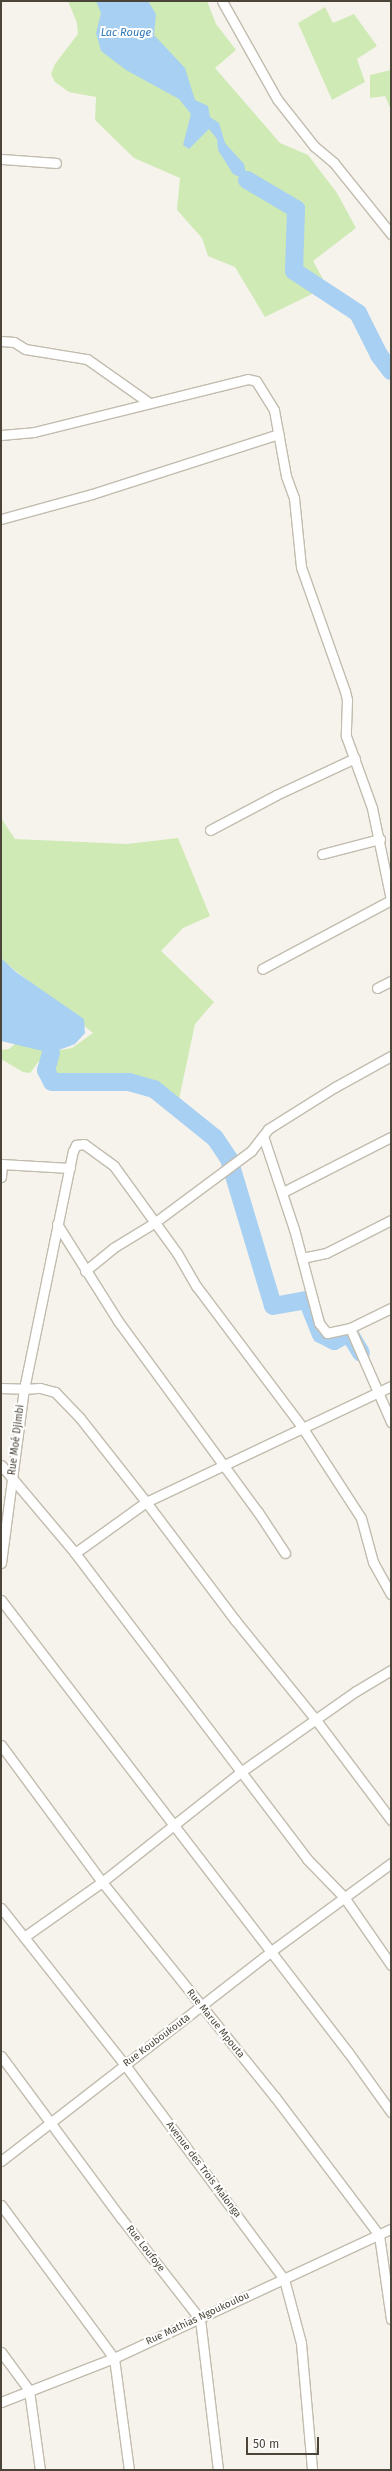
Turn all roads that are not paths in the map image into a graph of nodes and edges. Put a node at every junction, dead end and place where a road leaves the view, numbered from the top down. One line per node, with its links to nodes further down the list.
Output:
1 (222, 1): 4 (street)
2 (1, 159): 3 (street)
3 (56, 163)
4 (391, 234)
5 (1, 341): 6 (street)
6 (148, 402): 7 (street); 8 (street)
7 (278, 434): 9 (street); 10 (street)
8 (1, 435)
9 (1, 519)
10 (355, 758): 11 (street); 12 (street)
11 (210, 830)
12 (380, 839): 13 (street); 14 (street)
13 (322, 854)
14 (262, 969)
15 (391, 981): 16 (street)
16 (376, 988)
17 (391, 1056): 18 (street)
18 (263, 1136): 23 (street); 25 (street)
19 (391, 1137): 23 (street)
20 (2, 1164): 21 (street); 22 (street)
21 (70, 1168): 25 (street, Rue Moé Djimbi); 26 (street, Rue Moé Djimbi)
22 (1, 1177)
23 (283, 1192): 27 (street)
24 (391, 1220): 27 (street)
25 (154, 1222): 28 (street); 36 (street)
26 (56, 1224): 28 (street); 33 (street, Rue Moé Djimbi)
27 (302, 1258): 30 (street)
28 (85, 1271): 37 (street)
29 (391, 1308): 30 (street)
30 (350, 1328): 34 (street)
31 (391, 1386): 34 (street)
32 (1, 1388): 33 (street)
33 (24, 1389): 39 (street, Rue Moé Djimbi); 40 (street)
34 (377, 1392): 35 (street); 36 (street)
35 (391, 1422)
36 (302, 1427): 37 (street); 44 (street)
37 (223, 1464): 40 (street); 42 (street)
38 (1, 1465): 39 (street)
39 (12, 1478): 41 (street); 43 (street, Rue Moé Djimbi)
40 (146, 1502): 41 (street); 47 (street)
41 (75, 1553): 49 (street)
42 (285, 1553)
43 (1, 1563)
44 (391, 1594)
45 (1, 1600): 51 (street)
46 (391, 1670): 47 (street)
47 (316, 1720): 49 (street); 50 (street)
48 (1, 1745): 53 (street, Rue Marue Mpouta)
49 (242, 1771): 51 (street); 54 (street)
50 (391, 1820)
51 (173, 1827): 53 (street); 57 (street)
52 (391, 1863): 54 (street, Rue Kouboukouta)
53 (102, 1882): 56 (street); 59 (street, Rue Marue Mpouta)
54 (344, 1897): 57 (street, Rue Kouboukouta); 58 (street)
55 (1, 1908): 56 (street, Avenue des Trois Malonga)
56 (24, 1937): 61 (street, Avenue des Trois Malonga)
57 (270, 1952): 59 (street, Rue Kouboukouta); 62 (street)
58 (391, 1965)
59 (201, 2008): 61 (street, Rue Kouboukouta); 67 (street, Rue Marue Mpouta)
60 (1, 2056): 63 (street, Rue Loufoye)
61 (125, 2065): 63 (street, Rue Kouboukouta); 68 (street, Avenue des Trois Malonga)
62 (391, 2112)
63 (51, 2123): 64 (street, Rue Kouboukouta); 69 (street, Rue Loufoye)
64 (1, 2161)
65 (1, 2205): 72 (street)
66 (391, 2229): 67 (street, Rue Mathias Ngoukoulou)
67 (379, 2235): 68 (street, Rue Mathias Ngoukoulou); 70 (street, Rue Marue Mpouta)
68 (284, 2278): 69 (street, Rue Mathias Ngoukoulou); 78 (street, Avenue des Trois Malonga)
69 (200, 2319): 72 (street, Rue Mathias Ngoukoulou); 77 (street)
70 (391, 2319)
71 (1, 2352): 73 (street)
72 (114, 2358): 73 (street, Rue Mathias Ngoukoulou); 76 (street)
73 (30, 2390): 74 (street, Rue Mathias Ngoukoulou); 75 (street)
74 (1, 2402)
75 (40, 2470)
76 (129, 2470)
77 (218, 2470)
78 (312, 2470)

